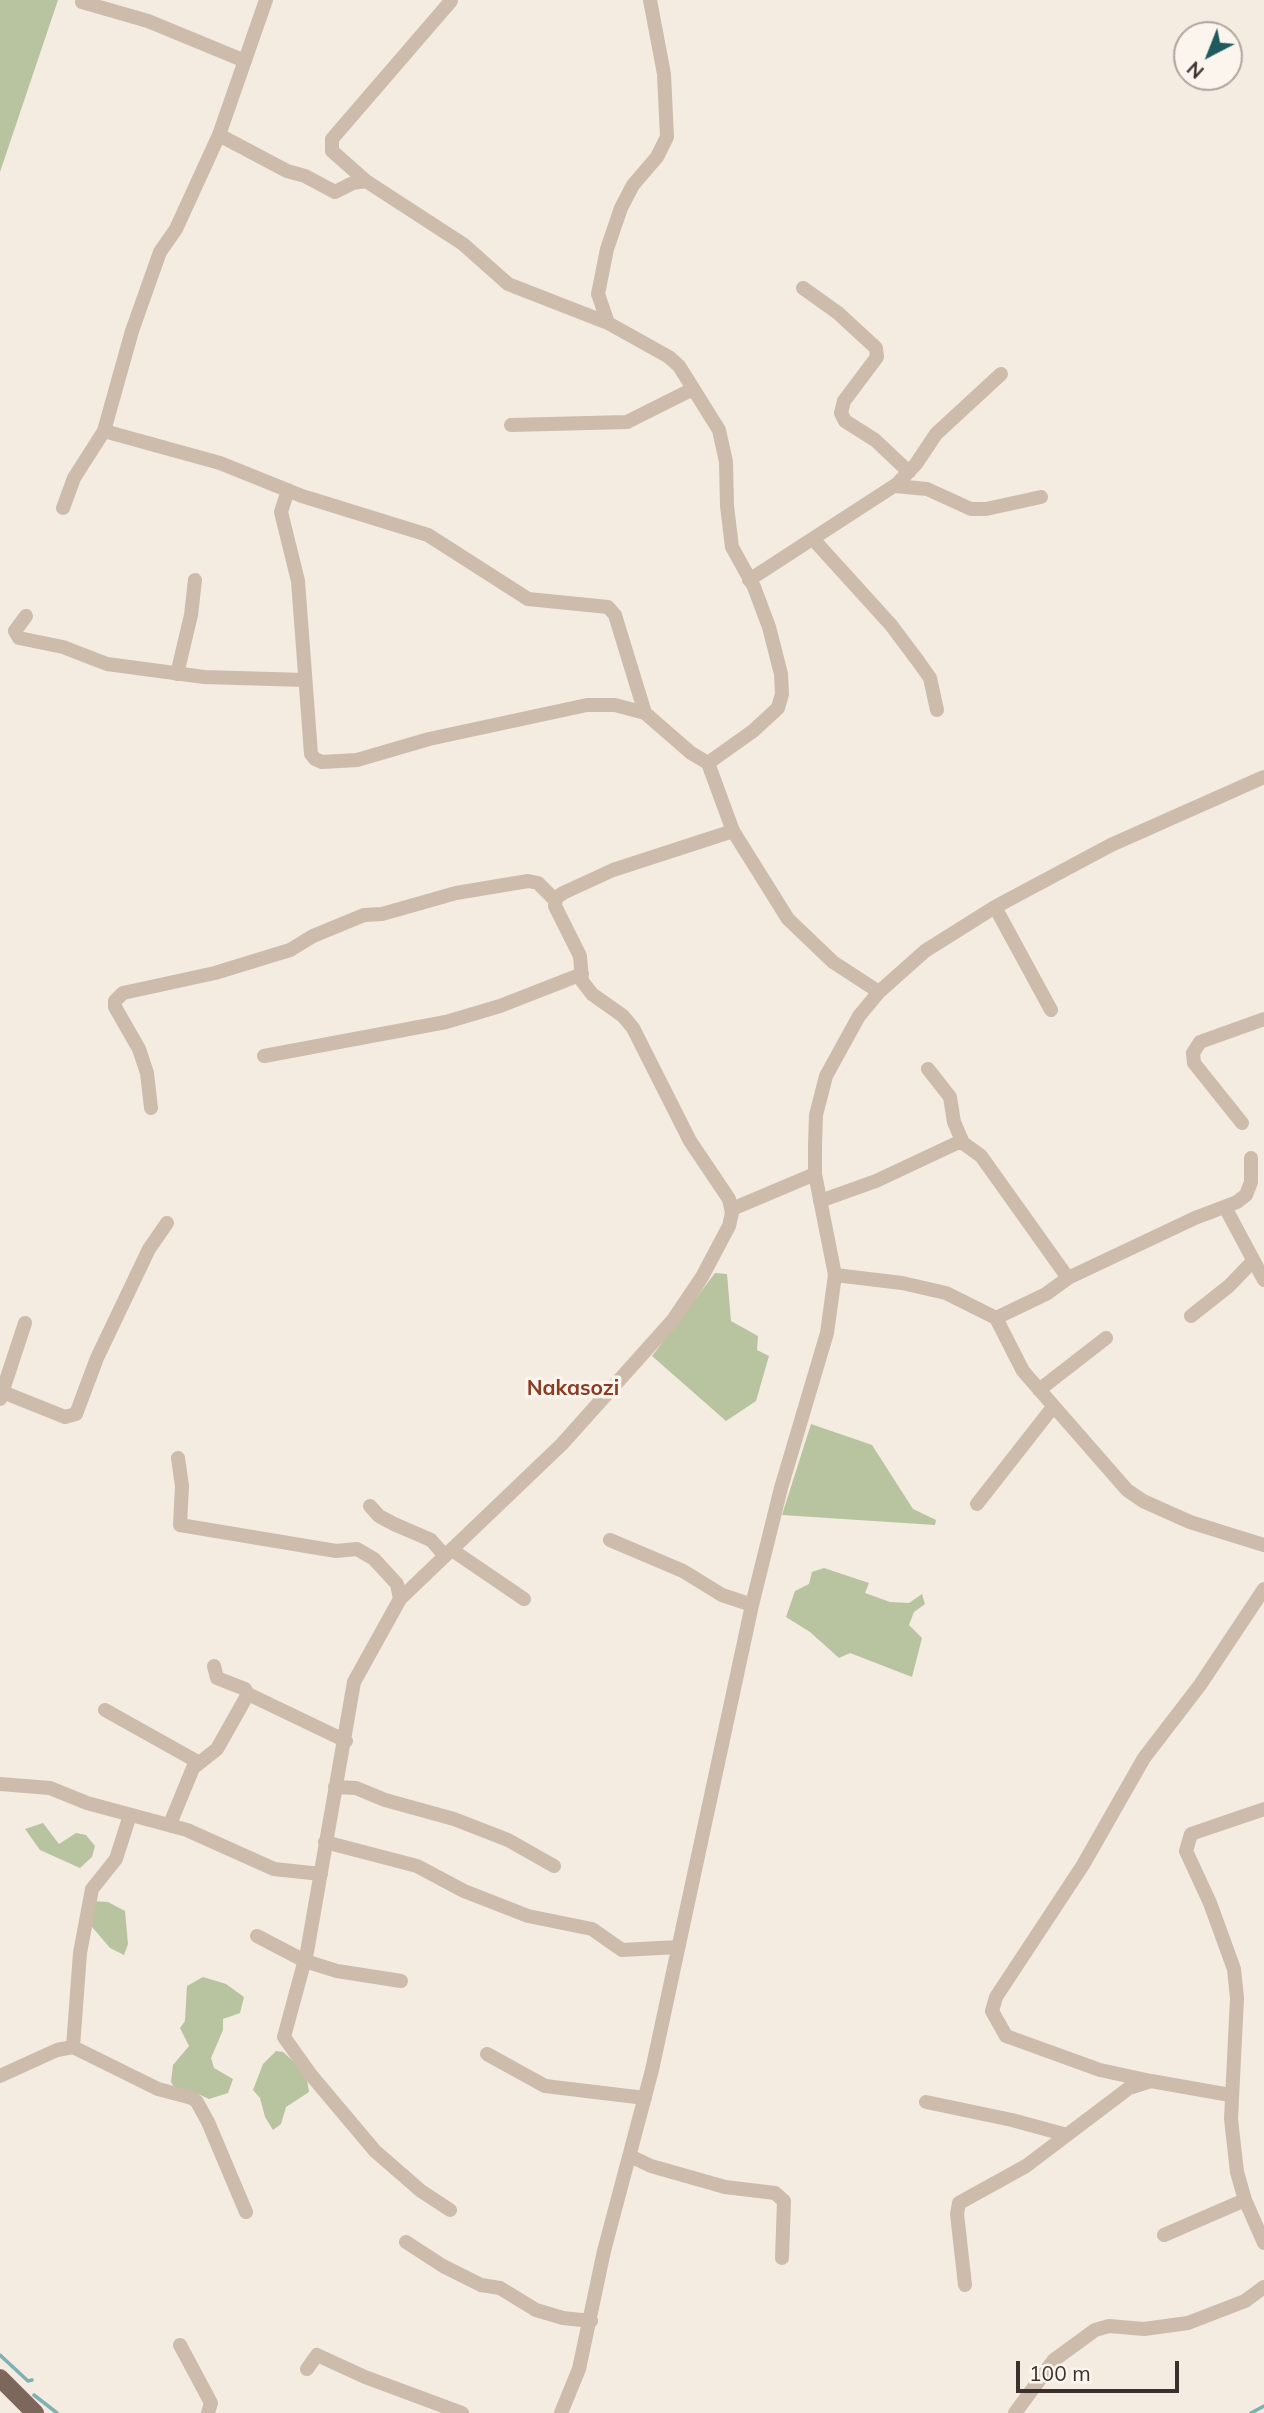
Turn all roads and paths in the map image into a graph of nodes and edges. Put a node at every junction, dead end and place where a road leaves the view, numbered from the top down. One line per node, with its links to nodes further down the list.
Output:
1 (266, 0): 5 (street)
2 (650, 0): 9 (street)
3 (450, 1): 7 (street)
4 (82, 2): 5 (street)
5 (245, 61): 6 (street)
6 (219, 135): 7 (street); 13 (street)
7 (366, 181): 9 (street)
8 (803, 288): 14 (street)
9 (608, 323): 11 (street)
10 (1001, 374): 14 (street)
11 (693, 389): 12 (street); 21 (street)
12 (511, 425)
13 (104, 431): 16 (street); 18 (street)
14 (909, 472): 15 (street)
15 (895, 485): 17 (street); 19 (street)
16 (288, 490): 24 (street); 26 (street)
17 (1041, 497)
18 (63, 508)
19 (813, 539): 21 (street); 25 (street)
20 (195, 580): 23 (street)
21 (749, 580): 27 (street)
22 (26, 616): 23 (street)
23 (177, 674): 24 (street)
24 (305, 680): 26 (street)
25 (937, 710)
26 (645, 713): 27 (street)
27 (708, 763): 29 (street)
28 (1264, 777): 31 (street)
29 (733, 831): 30 (street); 33 (street)
30 (555, 900): 32 (street); 38 (street)
31 (996, 907): 33 (street); 34 (street)
32 (582, 974): 36 (street); 44 (street)
33 (879, 992): 42 (street)
34 (1051, 1010)
35 (1264, 1019): 39 (street)
36 (264, 1056)
37 (928, 1069): 40 (street)
38 (150, 1108)
39 (1242, 1124)
40 (963, 1143): 43 (street); 49 (street)
41 (1251, 1158): 45 (street)
42 (815, 1174): 43 (street); 44 (street)
43 (820, 1201): 48 (street)
44 (732, 1209): 63 (street)
45 (1226, 1209): 47 (street); 49 (street)
46 (167, 1223): 56 (street)
47 (1253, 1261): 50 (street); 51 (street)
48 (835, 1275): 52 (street); 67 (street)
49 (1068, 1278): 52 (street)
50 (1264, 1280)
51 (1191, 1316)
52 (996, 1318): 55 (street)
53 (25, 1322): 56 (street)
54 (1106, 1338): 55 (street)
55 (1039, 1390): 57 (street)
56 (1, 1394)
57 (1053, 1406): 59 (street); 62 (street)
58 (178, 1458): 65 (street)
59 (977, 1504)
60 (370, 1506): 63 (street)
61 (610, 1539): 67 (street)
62 (1264, 1545)
63 (448, 1553): 65 (street); 66 (street)
64 (1264, 1589): 88 (street)
65 (400, 1599): 71 (street)
66 (524, 1600)
67 (752, 1605): 82 (street)
68 (214, 1666): 69 (street)
69 (248, 1694): 71 (street); 72 (street)
70 (105, 1710): 72 (street)
71 (346, 1741): 74 (street)
72 (198, 1762): 77 (street)
73 (0, 1784): 76 (street)
74 (335, 1787): 78 (street); 79 (street)
75 (1264, 1809): 89 (street)
76 (130, 1815): 77 (street); 85 (street)
77 (170, 1825): 80 (street)
78 (325, 1842): 80 (street); 82 (street)
79 (554, 1866)
80 (321, 1874): 83 (street)
81 (257, 1936): 83 (street)
82 (678, 1947): 90 (street)
83 (305, 1961): 84 (street); 95 (street)
84 (401, 1981)
85 (73, 2047): 87 (street); 96 (street)
86 (487, 2054): 90 (street)
87 (0, 2076)
88 (1151, 2081): 89 (street); 92 (street)
89 (1230, 2095): 94 (street)
90 (645, 2098): 93 (street)
91 (926, 2102): 92 (street)
92 (1067, 2135): 101 (street)
93 (630, 2156): 100 (street); 103 (street)
94 (1245, 2200): 97 (street); 99 (street)
95 (450, 2210)
96 (246, 2212)
97 (1164, 2235)
98 (406, 2242): 103 (street)
99 (1264, 2243)
100 (782, 2258)
101 (965, 2285)
102 (1264, 2287): 111 (street)
103 (591, 2320): 110 (street)
104 (180, 2345): 108 (street)
105 (307, 2369): 109 (street)
106 (0, 2378): 107 (main road)
107 (35, 2413)
108 (208, 2413)
109 (461, 2413)
110 (561, 2413)
111 (1014, 2413)

